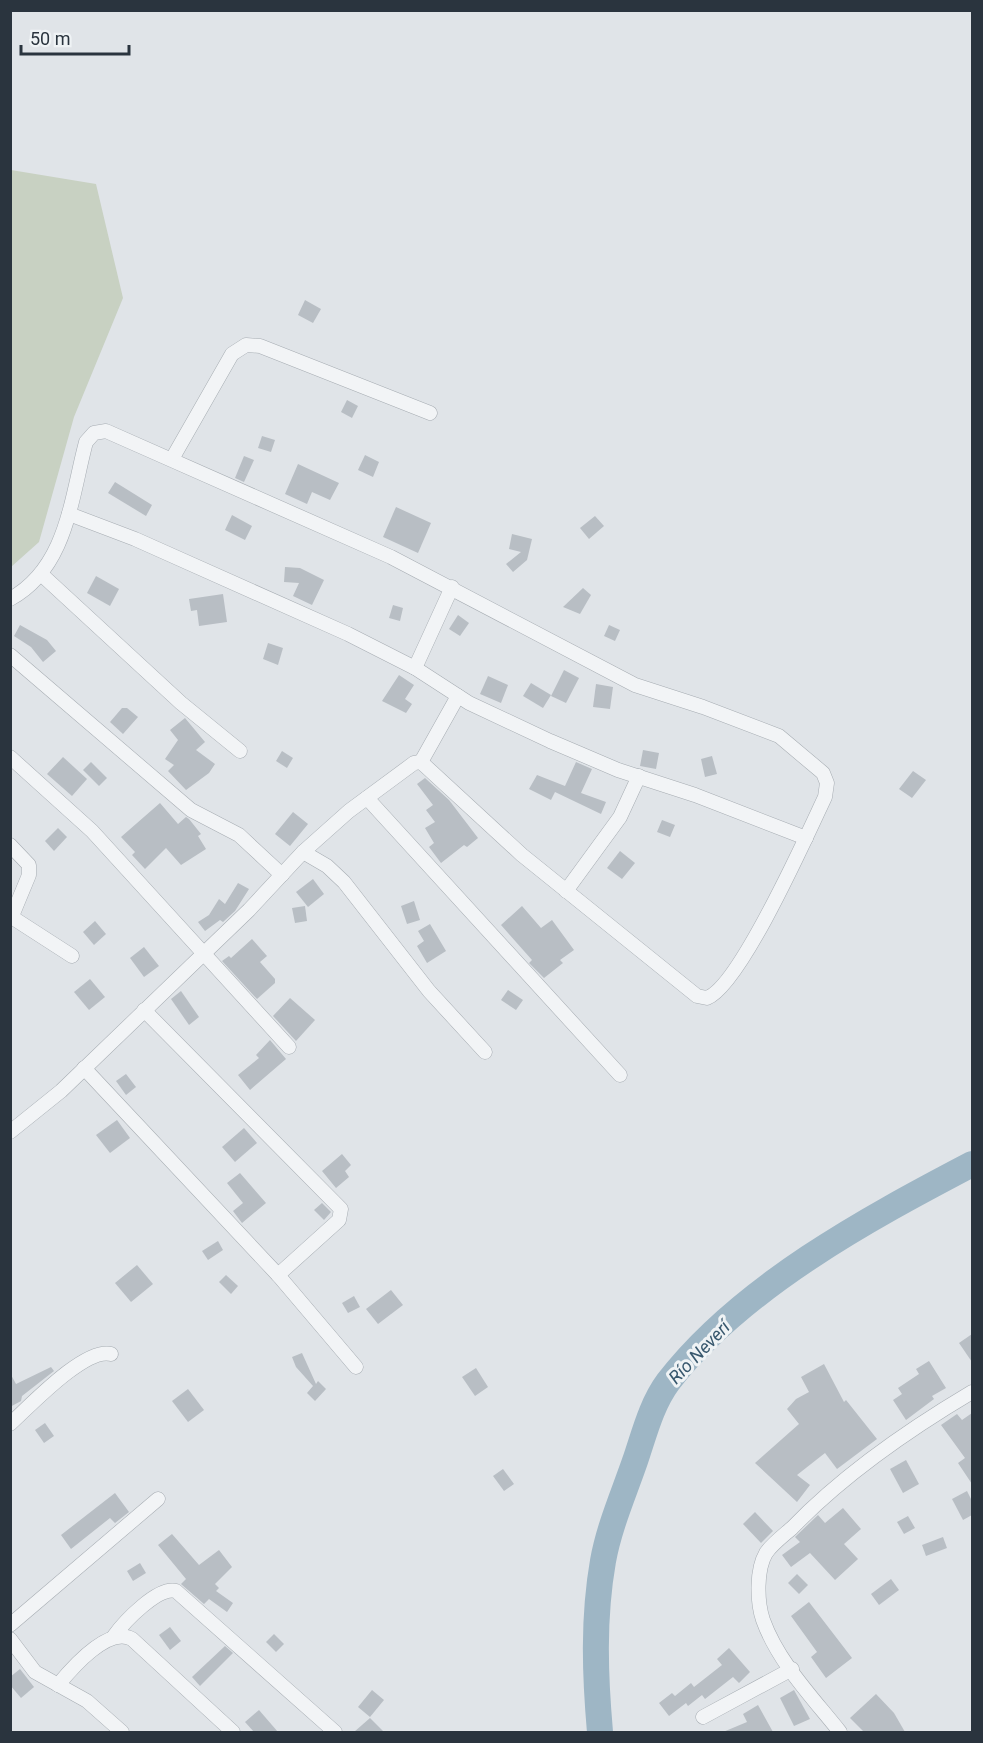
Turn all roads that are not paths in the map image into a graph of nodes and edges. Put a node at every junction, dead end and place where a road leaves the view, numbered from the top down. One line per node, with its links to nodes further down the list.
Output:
1 (430, 412): 2 (street)
2 (172, 459): 3 (street); 5 (street)
3 (69, 514): 4 (street); 8 (street)
4 (41, 574): 6 (street); 10 (street)
5 (452, 587): 8 (street); 15 (street)
6 (10, 599)
7 (10, 655): 18 (street)
8 (415, 668): 9 (street)
9 (458, 696): 12 (street); 13 (street)
10 (240, 752)
11 (10, 757): 21 (street)
12 (421, 762): 14 (street); 19 (street)
13 (639, 776): 15 (street); 19 (street)
14 (367, 798): 17 (street); 27 (street)
15 (806, 838): 19 (street)
16 (10, 845): 20 (street)
17 (303, 852): 18 (street); 25 (street)
18 (282, 875): 21 (street)
19 (566, 891)
20 (11, 916): 22 (street)
21 (203, 954): 23 (street); 24 (street)
22 (72, 956)
23 (144, 1010): 26 (street); 29 (street)
24 (289, 1047)
25 (485, 1052)
26 (84, 1068): 28 (street); 29 (street)
27 (620, 1075)
28 (10, 1132)
29 (278, 1275): 31 (street)
30 (111, 1354): 33 (street)
31 (356, 1367)
32 (972, 1392): 38 (street)
33 (10, 1424)
34 (158, 1499): 35 (street)
35 (10, 1625)
36 (114, 1636): 39 (street); 42 (street); 43 (street)
37 (10, 1639): 39 (street)
38 (792, 1669): 40 (street); 44 (street)
39 (58, 1685): 41 (street)
40 (704, 1717)
41 (122, 1732)
42 (233, 1732)
43 (335, 1732)
44 (840, 1732)

